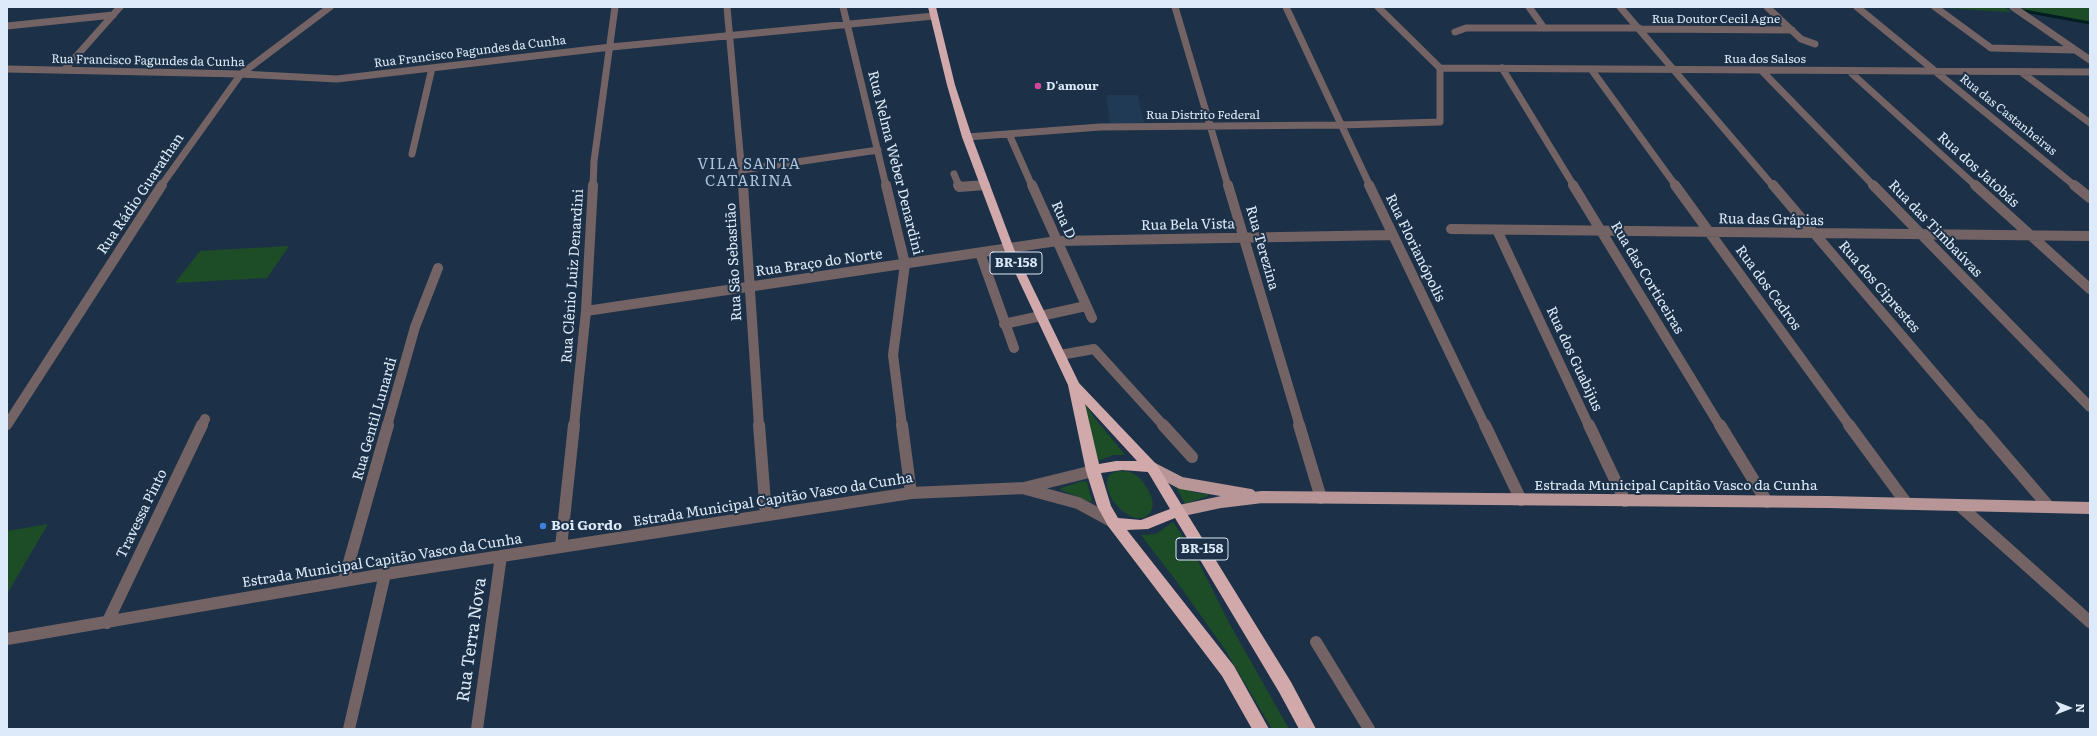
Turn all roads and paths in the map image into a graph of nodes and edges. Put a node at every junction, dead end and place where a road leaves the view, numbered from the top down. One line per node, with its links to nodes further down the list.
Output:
1 (120, 7): 16 (street)
2 (330, 7): 40 (street, Rua Rádio Guarathan)
3 (615, 7): 25 (street, Rua Clênio Luiz Denardini)
4 (727, 7): 23 (street, Rua São Sebastião)
5 (843, 7): 17 (street, Rua Nelma Weber Denardini)
6 (1175, 7): 43 (street, Rua Terezina)
7 (1286, 7): 42 (street, Rua Florianópolis)
8 (1378, 7): 29 (street)
9 (1529, 7): 19 (street)
10 (1620, 7): 20 (street, Rua dos Ciprestes)
11 (1767, 7): 21 (street)
12 (1857, 7): 37 (street, Rua das Castanheiras)
13 (1935, 7): 26 (street)
14 (2013, 7): 26 (street)
15 (933, 11): 17 (street, Rua Francisco Fagundes da Cunha); 45 (highway, BR-158)
16 (112, 15): 18 (street); 32 (street)
17 (847, 22): 23 (street, Rua Francisco Fagundes da Cunha); 46 (street, Rua Nelma Weber Denardini)
18 (7, 26)
19 (1544, 28): 20 (street, Rua Doutor Cecil Agne); 22 (street, Rua Doutor Cecil Agne)
20 (1639, 29): 21 (street, Rua Doutor Cecil Agne); 34 (street, Rua dos Ciprestes)
21 (1792, 30): 24 (street)
22 (1455, 32)
23 (730, 34): 25 (street, Rua Francisco Fagundes da Cunha); 48 (street, Rua São Sebastião)
24 (1815, 44)
25 (611, 46): 28 (street, Rua Francisco Fagundes da Cunha); 70 (street, Rua Clênio Luiz Denardini)
26 (2077, 51): 27 (street)
27 (2090, 60)
28 (432, 68): 40 (street, Rua Francisco Fagundes da Cunha); 47 (street)
29 (1440, 68): 30 (street, Rua dos Salsos); 42 (street, Rua Distrito Federal)
30 (1502, 68): 33 (street, Rua dos Salsos); 54 (street, Rua das Corticeiras)
31 (7, 69): 32 (street, Rua Francisco Fagundes da Cunha)
32 (65, 69): 40 (street, Rua Francisco Fagundes da Cunha)
33 (1591, 69): 34 (street, Rua dos Salsos); 55 (street, Rua dos Cedros)
34 (1675, 69): 35 (street, Rua dos Salsos); 56 (street, Rua dos Ciprestes)
35 (1761, 70): 36 (street, Rua dos Salsos); 57 (street, Rua das Timbaúvas)
36 (1849, 71): 37 (street, Rua dos Salsos); 59 (street, Rua dos Jatobás)
37 (1936, 71): 38 (street, Rua dos Salsos); 51 (street, Rua das Castanheiras)
38 (2021, 72): 39 (street, Rua dos Salsos); 41 (street)
39 (2090, 72)
40 (241, 74): 79 (street, Rua Rádio Guarathan)
41 (2090, 123)
42 (1341, 125): 43 (street, Rua Distrito Federal); 58 (street, Rua Florianópolis)
43 (1212, 127): 44 (street, Rua Distrito Federal); 61 (street, Rua Terezina)
44 (1009, 134): 45 (street, Rua Distrito Federal); 62 (street, Rua D)
45 (967, 137): 50 (highway, BR-158)
46 (878, 150): 48 (street); 65 (street, Rua Nelma Weber Denardini)
47 (412, 154)
48 (742, 170): 67 (street, Rua São Sebastião)
49 (954, 174): 50 (street)
50 (985, 185): 63 (highway, BR-158)
51 (2090, 198)
52 (1451, 229): 53 (street, Rua das Grápias)
53 (1497, 230): 54 (street, Rua das Grápias); 88 (street, Rua dos Guabijus)
54 (1602, 231): 55 (street, Rua das Grápias); 89 (street, Rua das Corticeiras)
55 (1710, 232): 56 (street, Rua das Grápias); 90 (street, Rua dos Cedros)
56 (1815, 233): 57 (street, Rua das Grápias); 92 (street, Rua dos Ciprestes)
57 (1922, 234): 59 (street, Rua das Grápias); 77 (street, Rua das Timbaúvas)
58 (1393, 235): 61 (street, Rua Bela Vista); 87 (street, Rua Florianópolis)
59 (2031, 236): 60 (street, Rua das Grápias); 68 (street, Rua dos Jatobás)
60 (2090, 236)
61 (1244, 237): 62 (street, Rua Bela Vista); 86 (street, Rua Terezina)
62 (1057, 241): 63 (street, Rua Bela Vista); 69 (street, Rua D)
63 (1009, 249): 64 (street, Rua Braço do Norte); 71 (highway, BR-158)
64 (980, 253): 65 (street, Rua Braço do Norte); 73 (street)
65 (905, 264): 67 (street, Rua Braço do Norte); 84 (street, Rua Nelma Weber Denardini)
66 (438, 268): 100 (street, Rua Gentil Lunardi)
67 (749, 287): 70 (street, Rua Braço do Norte); 95 (street, Rua São Sebastião)
68 (2090, 289)
69 (1086, 306): 71 (street); 72 (street, Rua D)
70 (586, 311): 97 (street, Rua Clênio Luiz Denardini)
71 (1041, 316): 73 (street); 75 (highway, BR-158)
72 (1092, 318)
73 (1004, 324): 74 (street)
74 (1014, 348)
75 (1060, 355): 76 (highway, BR-158); 80 (street)
76 (1074, 385): 81 (highway, BR-158); 82 (highway, BR-158)
77 (2090, 406)
78 (204, 419): 102 (street, Travessa Pinto)
79 (7, 425)
80 (1192, 457)
81 (1152, 468): 82 (highway); 85 (main road, Estrada Municipal Capitão Vasco da Cunha); 94 (highway, BR-158)
82 (1093, 471): 83 (street, Estrada Municipal Capitão Vasco da Cunha); 96 (highway, BR-158)
83 (1024, 488): 84 (street, Estrada Municipal Capitão Vasco da Cunha); 96 (street, Estrada Municipal Capitão Vasco da Cunha)
84 (911, 493): 95 (street, Estrada Municipal Capitão Vasco da Cunha)
85 (1262, 497): 86 (main road, Estrada Municipal Capitão Vasco da Cunha); 94 (main road, Estrada Municipal Capitão Vasco da Cunha)
86 (1321, 498): 87 (main road, Estrada Municipal Capitão Vasco da Cunha)
87 (1521, 500): 88 (main road, Estrada Municipal Capitão Vasco da Cunha)
88 (1625, 501): 89 (main road, Estrada Municipal Capitão Vasco da Cunha)
89 (1767, 502): 90 (main road, Estrada Municipal Capitão Vasco da Cunha)
90 (1907, 504): 91 (main road, Estrada Municipal Capitão Vasco da Cunha)
91 (1959, 505): 92 (main road, Estrada Municipal Capitão Vasco da Cunha); 101 (street)
92 (2049, 507): 93 (main road, Estrada Municipal Capitão Vasco da Cunha)
93 (2090, 508)
94 (1179, 511): 96 (highway); 108 (highway, BR-158)
95 (766, 516): 97 (street, Estrada Municipal Capitão Vasco da Cunha)
96 (1113, 522): 107 (highway, BR-158)
97 (561, 547): 98 (street, Estrada Municipal Capitão Vasco da Cunha)
98 (501, 556): 99 (street, Estrada Municipal Capitão Vasco da Cunha); 106 (street, Rua Terra Nova)
99 (385, 574): 100 (street, Estrada Municipal Capitão Vasco da Cunha); 105 (street)
100 (344, 580): 102 (street, Estrada Municipal Capitão Vasco da Cunha)
101 (2090, 622)
102 (107, 623): 103 (street, Estrada Municipal Capitão Vasco da Cunha)
103 (7, 639)
104 (1316, 642): 109 (street)
105 (349, 729)
106 (477, 729)
107 (1261, 729)
108 (1308, 729)
109 (1369, 729)

